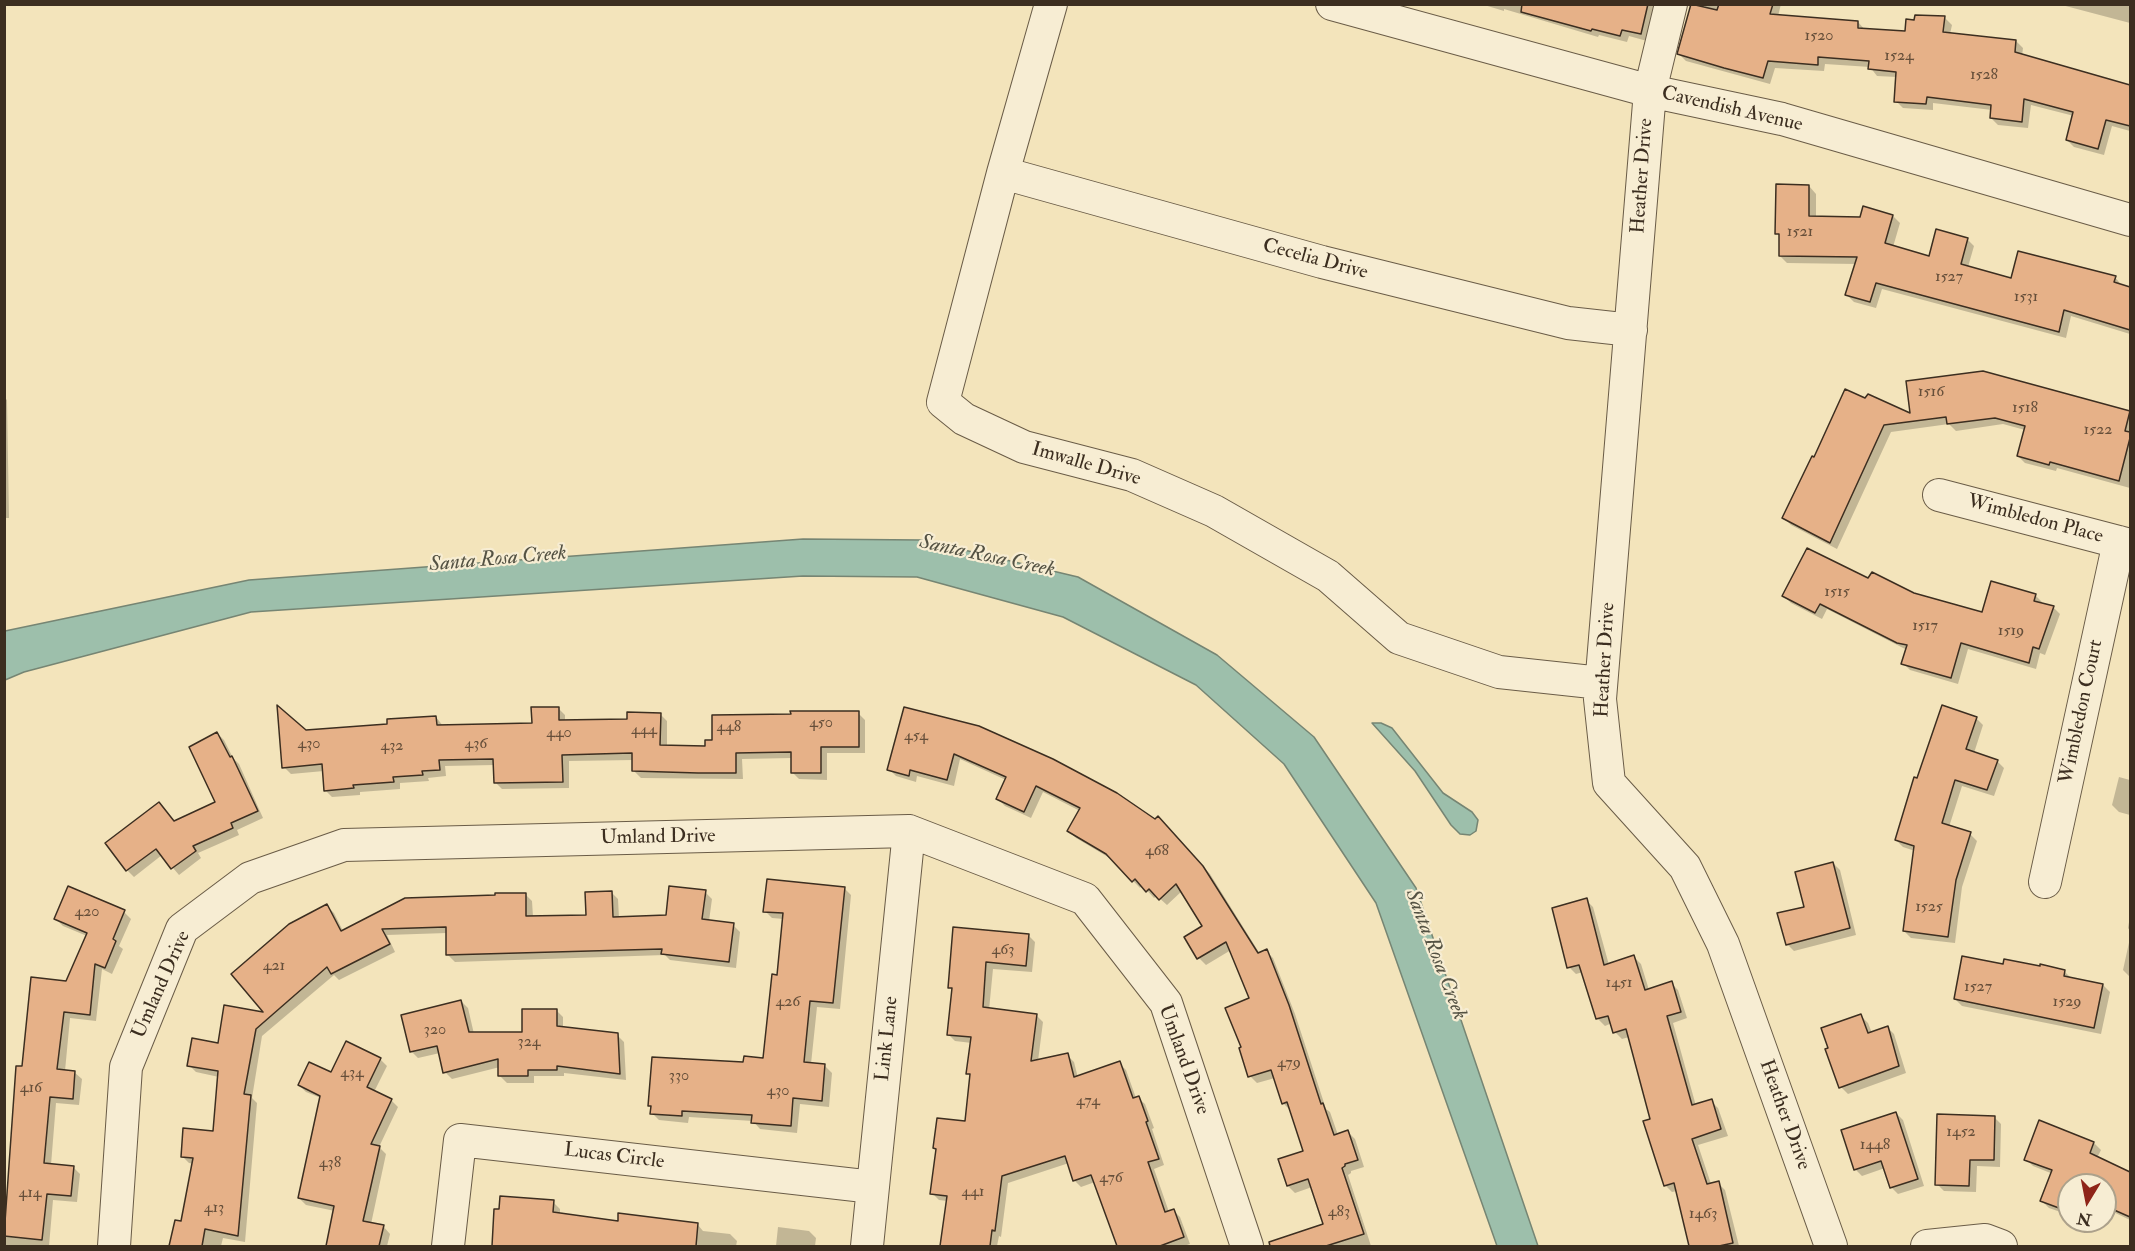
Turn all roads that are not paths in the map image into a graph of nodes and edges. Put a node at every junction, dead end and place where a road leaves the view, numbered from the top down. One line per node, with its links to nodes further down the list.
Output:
1 (1051, 4): 5 (street, Imwalle Drive)
2 (1332, 4): 4 (street, Cavendish Avenue)
3 (1671, 4): 4 (street, Heather Drive)
4 (1650, 91): 6 (street, Cavendish Avenue); 7 (street, Heather Drive)
5 (1003, 173): 7 (street, Cecelia Drive); 10 (street, Imwalle Drive)
6 (2130, 220)
7 (1631, 330): 10 (street, Heather Drive)
8 (1939, 495): 9 (street, Wimbledon Place)
9 (2125, 543): 12 (street, Wimbledon Court)
10 (1601, 683): 18 (street, Heather Drive)
11 (909, 831): 13 (street, Link Lane); 14 (street, Umland Drive); 17 (street, Umland Drive)
12 (2045, 882)
13 (873, 1187): 15 (street, Lucas Circle); 16 (street, Link Lane)
14 (114, 1246)
15 (448, 1246)
16 (867, 1246)
17 (1247, 1246)
18 (1831, 1246)
19 (1928, 1246): 20 (street)
20 (2001, 1246)

